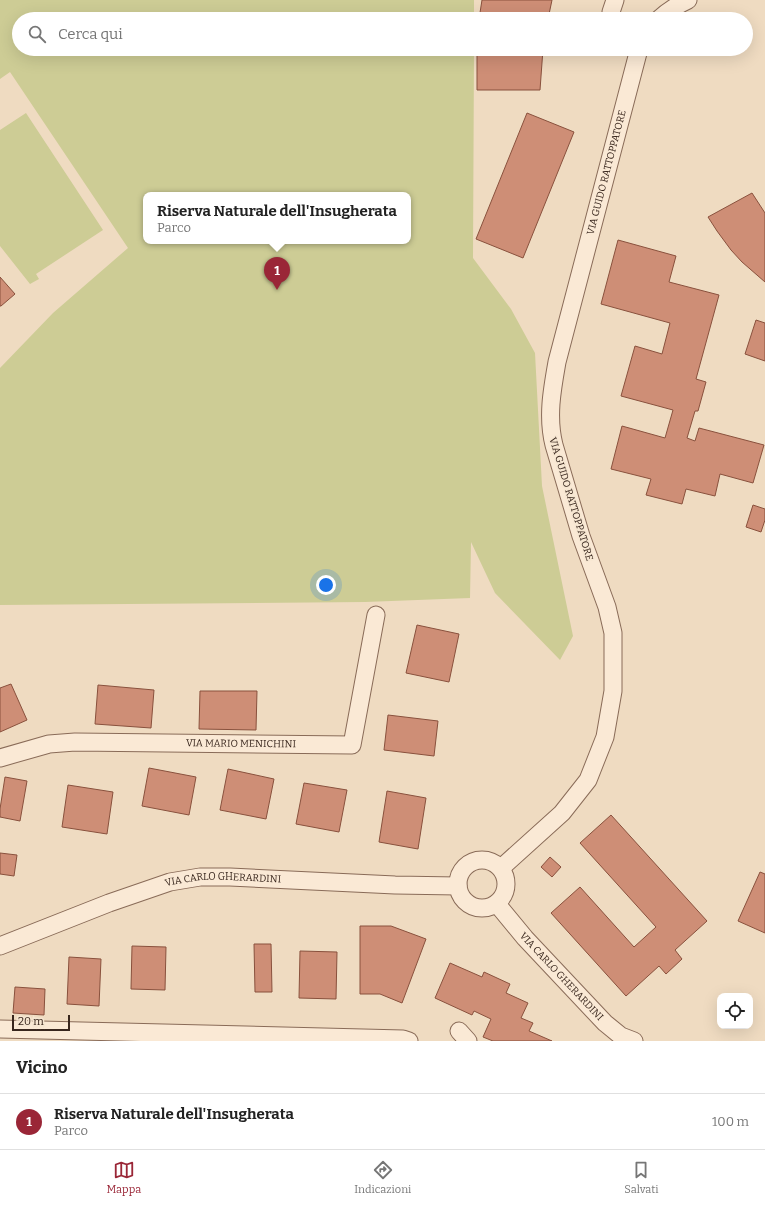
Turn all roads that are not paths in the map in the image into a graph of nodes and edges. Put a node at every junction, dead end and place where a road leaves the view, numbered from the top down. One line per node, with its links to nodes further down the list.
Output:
1 (615, 0): 3 (street)
2 (688, 0): 4 (street)
3 (611, 12)
4 (667, 12)
5 (637, 56): 8 (street, VIA GUIDO RATTOPPATORE)
6 (376, 615): 7 (street, VIA MARIO MENICHINI)
7 (0, 758)
8 (501, 868): 9 (street); 10 (street)
9 (458, 886): 10 (street); 11 (street, VIA CARLO GHERARDINI)
10 (497, 904): 14 (street, VIA CARLO GHERARDINI)
11 (0, 946)
12 (0, 1029): 13 (street)
13 (409, 1041)
14 (634, 1041)

